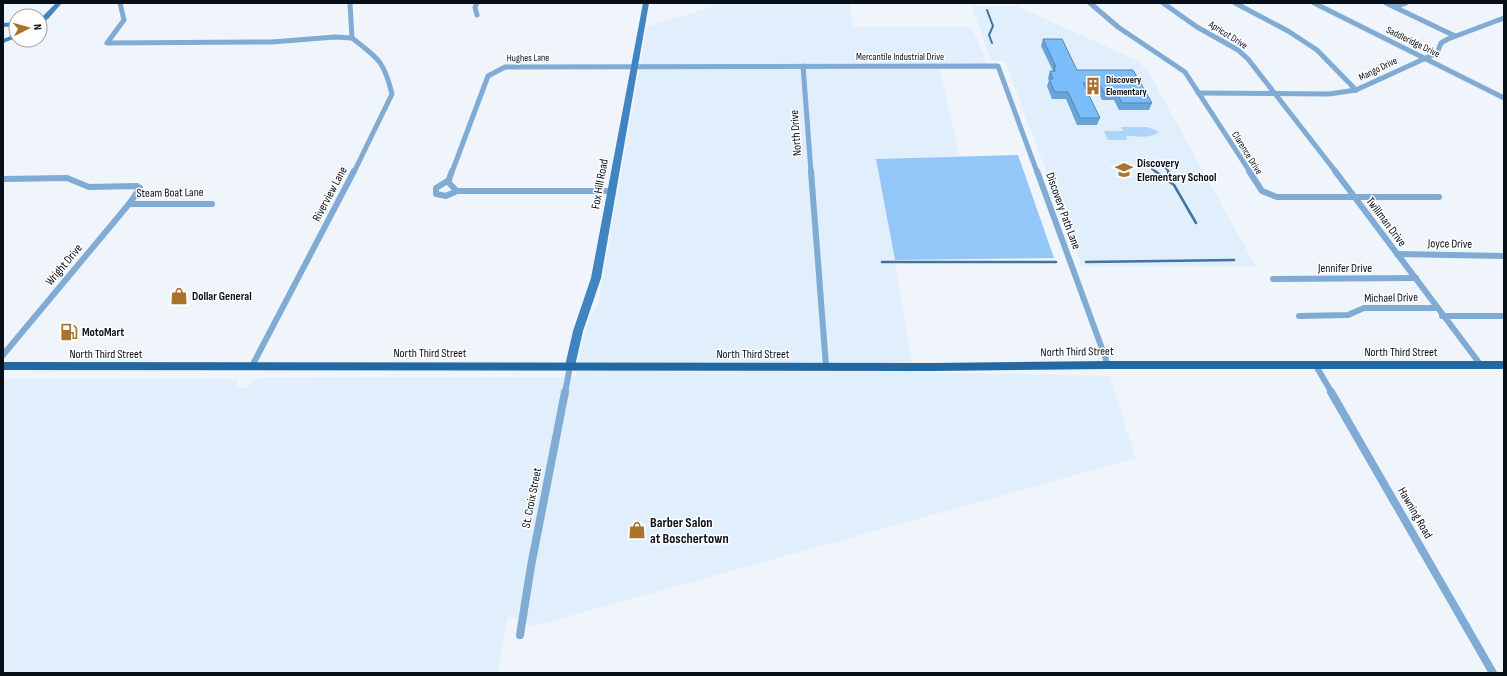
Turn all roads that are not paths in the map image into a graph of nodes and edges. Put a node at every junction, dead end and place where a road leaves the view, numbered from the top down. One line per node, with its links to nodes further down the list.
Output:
1 (120, 3): 18 (street)
2 (350, 3): 18 (street)
3 (477, 3): 15 (street)
4 (646, 3): 20 (street, Fox Hill Road)
5 (1090, 3): 24 (street, Clarence Drive)
6 (1163, 3): 25 (street, Apricot Drive)
7 (1235, 3): 23 (street)
8 (1314, 3): 19 (street, Saddleridge Drive)
9 (1386, 3): 12 (street)
10 (1406, 3): 12 (street)
11 (57, 5): 13 (street); 14 (street)
12 (1395, 7): 17 (street)
13 (48, 10)
14 (48, 16)
15 (477, 16)
16 (1504, 18): 17 (street, Mango Drive)
17 (1455, 36): 19 (street, Mango Drive)
18 (352, 38): 48 (street, Riverview Lane)
19 (1426, 59): 23 (street, Mango Drive); 26 (street, Saddleridge Drive)
20 (634, 66): 21 (street); 28 (street, Hughes Lane); 30 (street, Fox Hill Road)
21 (803, 66): 22 (street, Mercantile Industrial Drive); 50 (street, North Drive)
22 (998, 66): 46 (street, Discovery Path Lane)
23 (1356, 90): 25 (street, Mango Drive)
24 (1198, 92): 25 (street, Mango Drive); 32 (street, Clarence Drive)
25 (1276, 92): 32 (street, Twillman Drive)
26 (1504, 98)
27 (3, 179): 33 (street, Wright Drive)
28 (449, 180): 29 (street); 29 (street, Hughes Lane)
29 (457, 191): 30 (street, Hughes Lane)
30 (612, 191): 49 (street, Fox Hill Road)
31 (1440, 197): 32 (street, Clarence Drive)
32 (1353, 198): 35 (street, Twillman Drive)
33 (129, 204): 34 (street, Steam Boat Lane); 43 (street, Wright Drive)
34 (212, 204)
35 (1397, 254): 36 (street, Joyce Drive); 37 (street, Twillman Drive)
36 (1504, 256)
37 (1416, 278): 38 (street, Jennifer Drive); 39 (street, Twillman Drive)
38 (1273, 279)
39 (1437, 308): 40 (street, Michael Drive); 41 (street, Twillman Drive)
40 (1299, 316)
41 (1442, 316): 42 (street); 44 (street, Twillman Drive)
42 (1504, 316)
43 (3, 355)
44 (1480, 364): 45 (main road, North Third Street); 51 (main road, North Third Street)
45 (1504, 364)
46 (1108, 365): 50 (main road, North Third Street); 51 (main road, North Third Street)
47 (3, 366): 48 (main road, North Third Street)
48 (252, 366): 49 (main road, North Third Street)
49 (570, 366): 50 (main road, North Third Street); 52 (street, St. Croix Street)
50 (826, 366)
51 (1316, 366): 53 (street, Hawning Road)
52 (520, 635)
53 (1493, 673)

